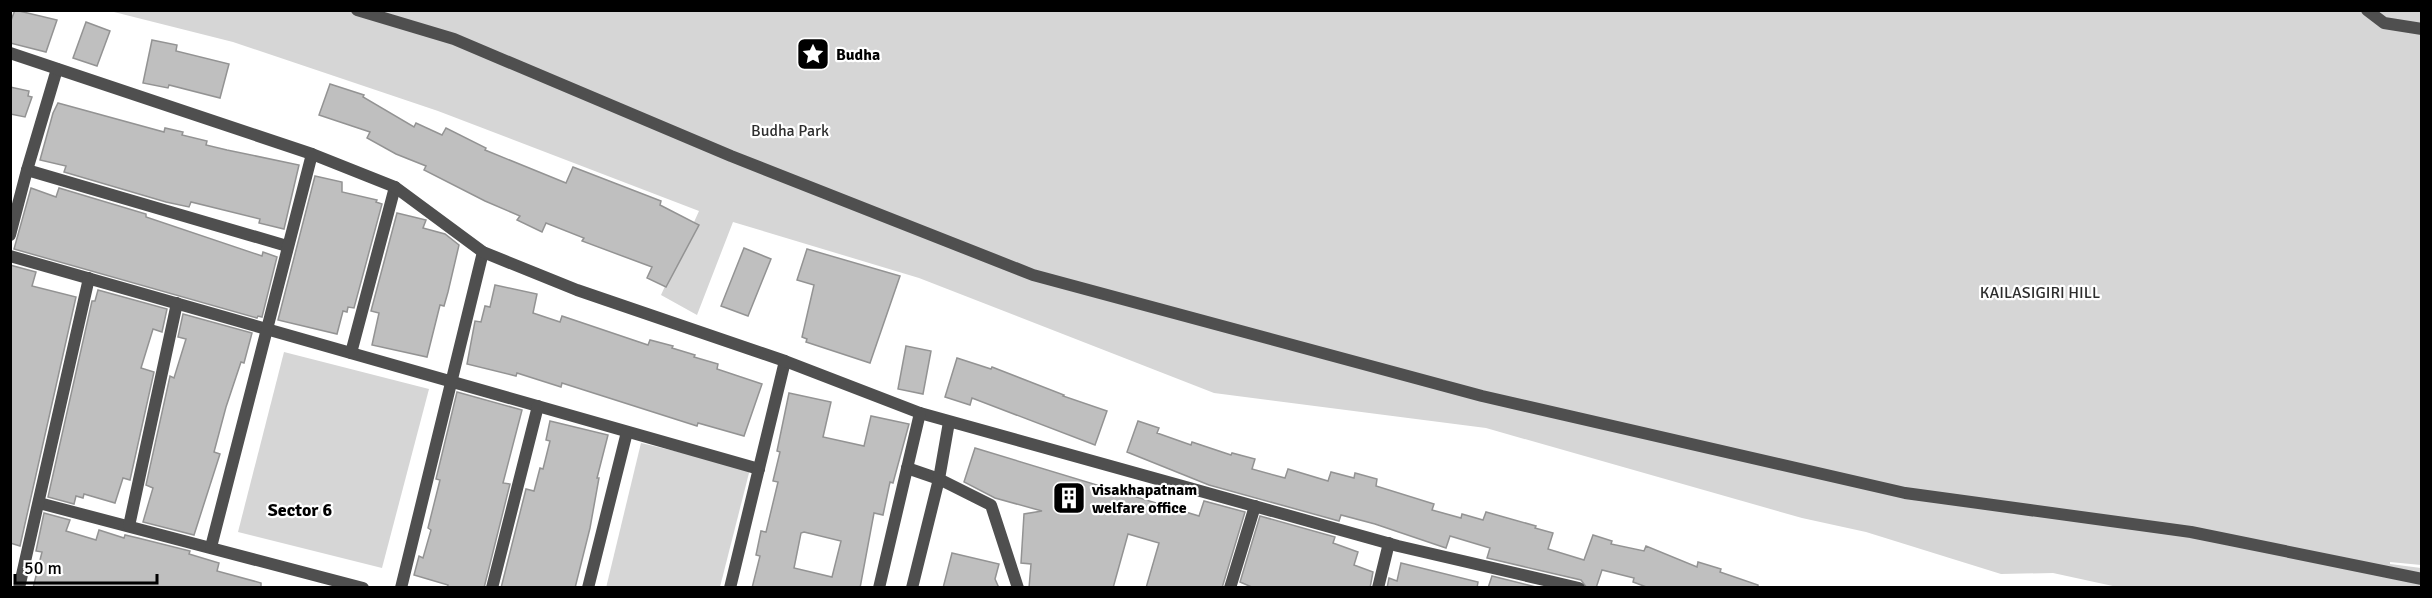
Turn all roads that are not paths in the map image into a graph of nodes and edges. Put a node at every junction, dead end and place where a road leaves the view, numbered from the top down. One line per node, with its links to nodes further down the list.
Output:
1 (357, 10): 31 (street)
2 (2367, 10): 3 (street)
3 (2421, 29)
4 (10, 54): 5 (street)
5 (57, 69): 6 (street); 7 (street)
6 (312, 154): 8 (street); 10 (street)
7 (27, 170): 9 (street); 10 (street)
8 (394, 187): 11 (street); 16 (street)
9 (10, 235)
10 (287, 246): 15 (street)
11 (483, 252): 17 (street); 18 (street)
12 (10, 256): 13 (street)
13 (88, 278): 14 (street); 26 (street)
14 (177, 303): 15 (street); 28 (street)
15 (266, 329): 16 (street); 30 (street)
16 (351, 353): 18 (street)
17 (785, 361): 20 (street); 24 (street)
18 (451, 381): 19 (street); 34 (street)
19 (538, 406): 22 (street); 35 (street)
20 (920, 413): 21 (street); 23 (street)
21 (949, 422): 25 (street); 27 (street)
22 (627, 432): 24 (street); 36 (street)
23 (906, 468): 25 (street); 38 (street)
24 (759, 469): 37 (street)
25 (939, 479): 39 (street); 40 (street)
26 (39, 502): 28 (street); 32 (street)
27 (1255, 506): 29 (street); 41 (street)
28 (129, 526): 30 (street)
29 (1389, 543): 42 (street); 43 (street)
30 (211, 548): 33 (street)
31 (2421, 579)
32 (19, 588)
33 (363, 588)
34 (401, 588)
35 (492, 588)
36 (588, 588)
37 (730, 588)
38 (879, 588)
39 (912, 588)
40 (1018, 588)
41 (1230, 588)
42 (1378, 588)
43 (1579, 588)

